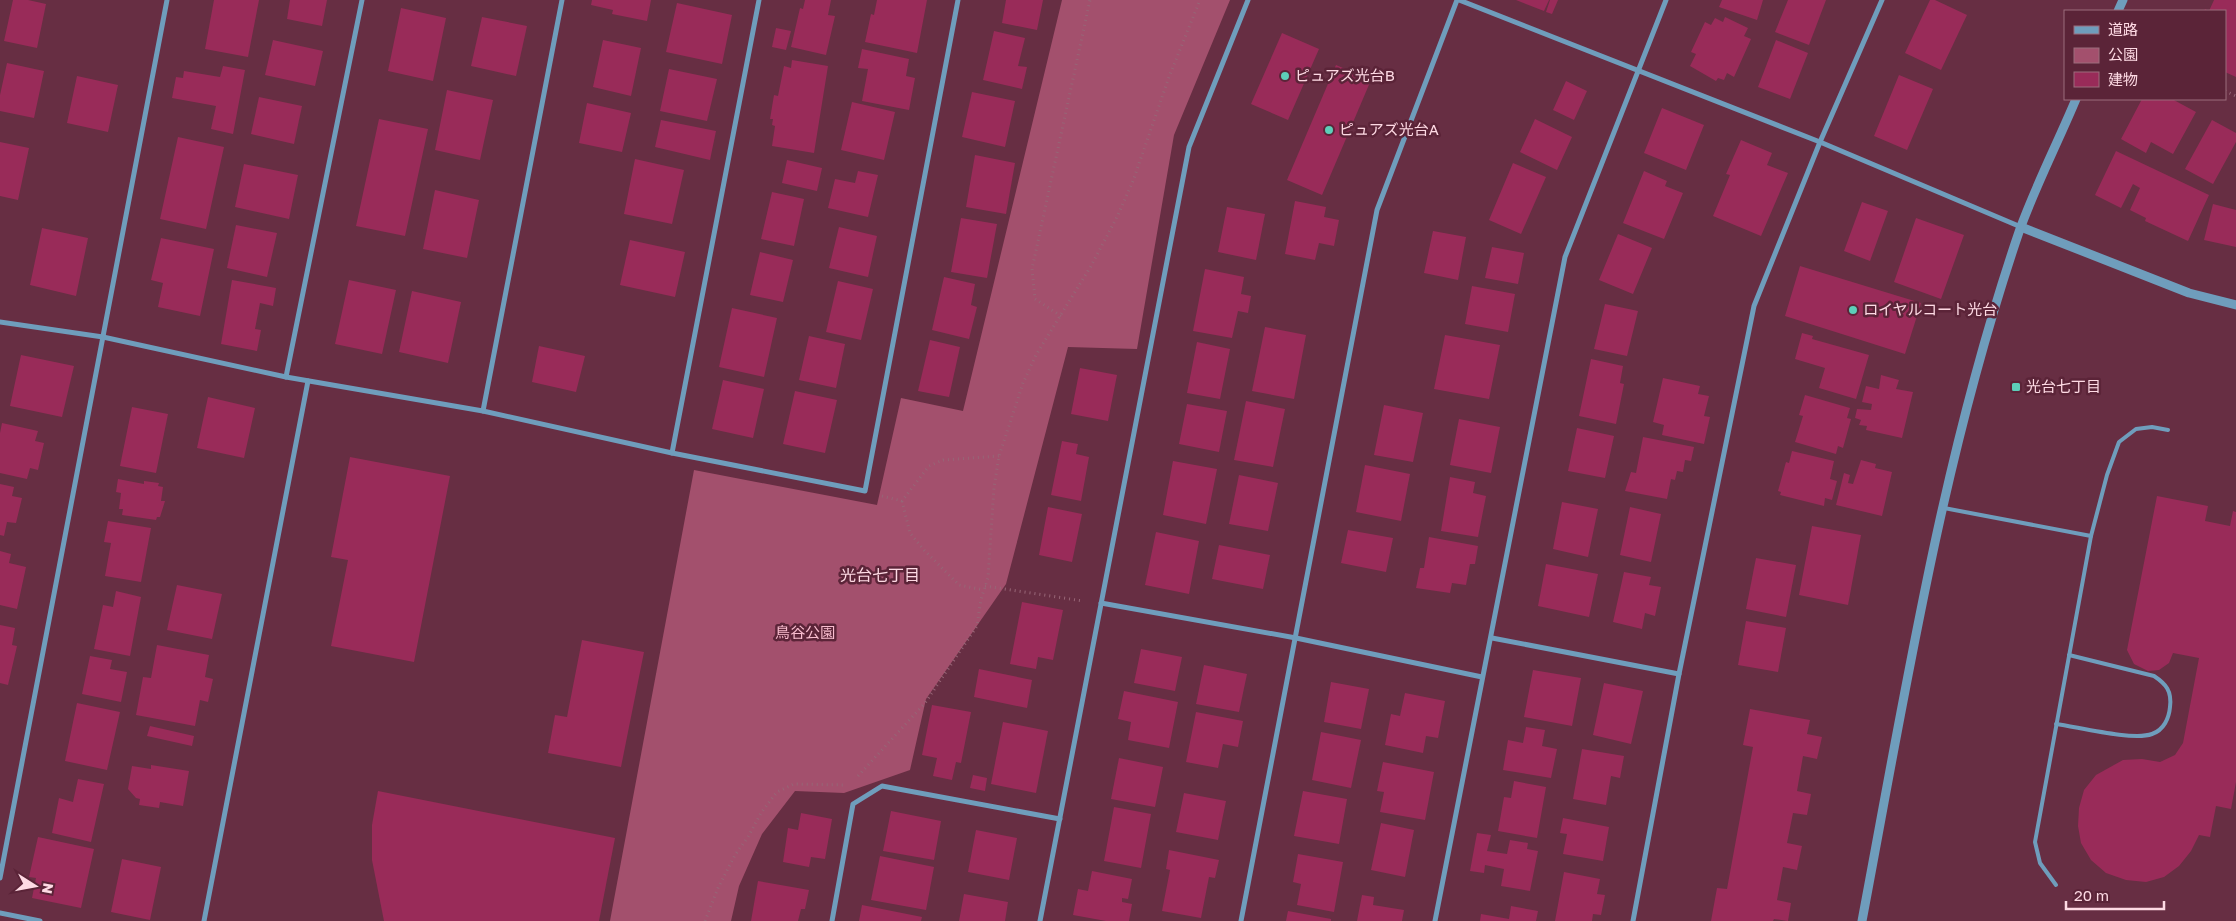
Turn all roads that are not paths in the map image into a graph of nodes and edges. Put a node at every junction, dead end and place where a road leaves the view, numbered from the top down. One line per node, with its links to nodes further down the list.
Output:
1 (167, 0): 16 (street)
2 (362, 0): 17 (street)
3 (562, 0): 19 (street)
4 (759, 0): 21 (street)
5 (958, 0): 21 (street)
6 (1248, 0): 24 (street)
7 (1458, 0): 10 (street); 25 (street)
8 (1666, 0): 10 (street)
9 (1882, 0): 12 (street)
10 (1637, 72): 12 (street); 26 (street)
11 (2076, 100): 13 (street)
12 (1820, 142): 13 (street); 28 (street)
13 (2021, 227): 14 (street); 22 (street)
14 (2236, 305)
15 (0, 322): 16 (street)
16 (103, 337): 17 (street); 32 (street)
17 (286, 377): 18 (street)
18 (308, 381): 19 (street); 36 (street)
19 (484, 411): 21 (street)
20 (2168, 430): 23 (lane)
21 (672, 452)
22 (1942, 508): 23 (lane); 42 (street)
23 (2091, 536): 27 (lane)
24 (1101, 603): 25 (street); 31 (street)
25 (1296, 638): 29 (street); 39 (street)
26 (1492, 638): 28 (street); 29 (street)
27 (2069, 655): 30 (lane); 30 (lane)
28 (1680, 674): 41 (street)
29 (1482, 676): 40 (street)
30 (2056, 724): 33 (lane)
31 (1060, 819): 37 (street); 38 (street)
32 (0, 878)
33 (2056, 885)
34 (0, 913): 35 (street)
35 (40, 921)
36 (204, 921)
37 (832, 921)
38 (1040, 921)
39 (1241, 921)
40 (1435, 921)
41 (1633, 921)
42 (1862, 921)

